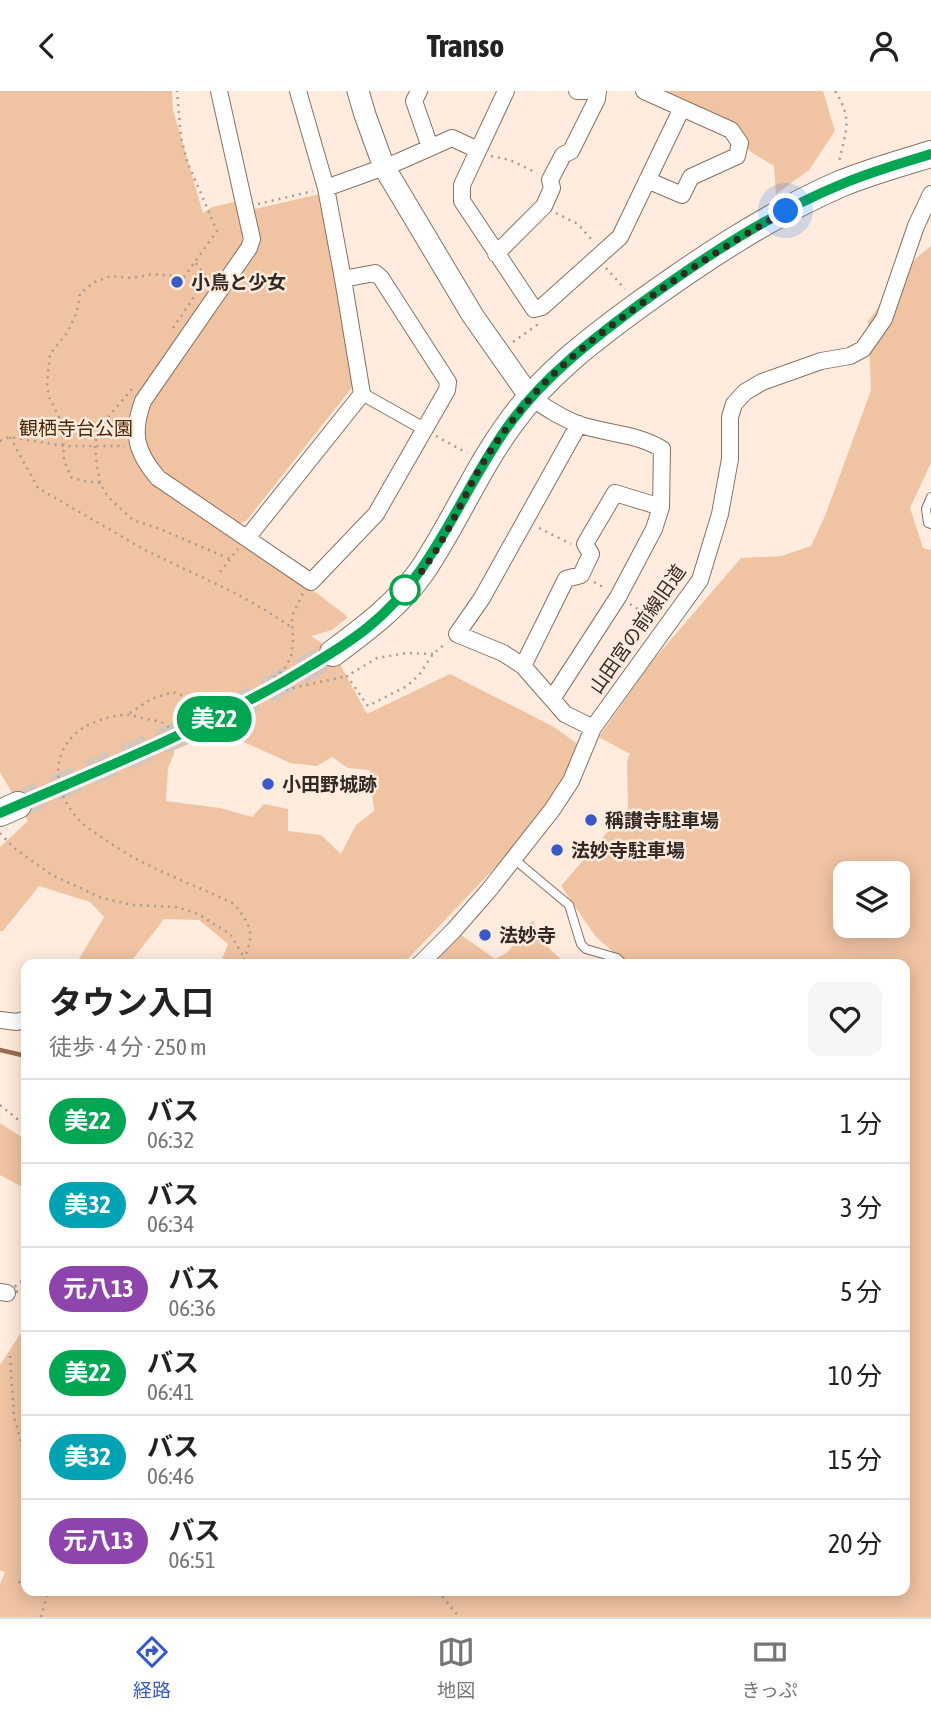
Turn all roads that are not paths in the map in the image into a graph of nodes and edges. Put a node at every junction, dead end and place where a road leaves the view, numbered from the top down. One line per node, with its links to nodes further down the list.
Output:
1 (219, 91): 27 (street)
2 (298, 91): 16 (street)
3 (358, 91): 14 (street)
4 (506, 91): 12 (street)
5 (577, 91): 6 (street)
6 (592, 91)
7 (598, 91): 18 (street)
8 (644, 91): 10 (street)
9 (415, 94): 11 (street)
10 (682, 108): 15 (street); 15 (street)
11 (430, 147): 12 (street); 14 (street)
12 (478, 150): 18 (street)
13 (931, 154): 21 (main road)
14 (384, 167): 16 (street); 21 (street)
15 (647, 180): 18 (street)
16 (322, 189): 19 (street)
17 (931, 194): 31 (street, 山田宮の前線旧道)
18 (496, 254)
19 (343, 279): 20 (street); 23 (street)
20 (362, 394): 23 (street); 27 (street)
21 (530, 397): 22 (street); 28 (main road)
22 (579, 424): 25 (street); 29 (street)
23 (425, 430): 27 (street)
24 (931, 497): 26 (lane)
25 (661, 507): 29 (street); 30 (street)
26 (931, 524)
27 (247, 538)
28 (333, 653)
29 (523, 666): 30 (street)
30 (552, 699): 31 (street)
31 (593, 728): 32 (street, 山田宮の前線旧道)
32 (514, 859): 33 (street, 山田宮の前線旧道); 34 (lane)
33 (425, 959)
34 (618, 959)
35 (0, 1020): 36 (street)
36 (21, 1021)

